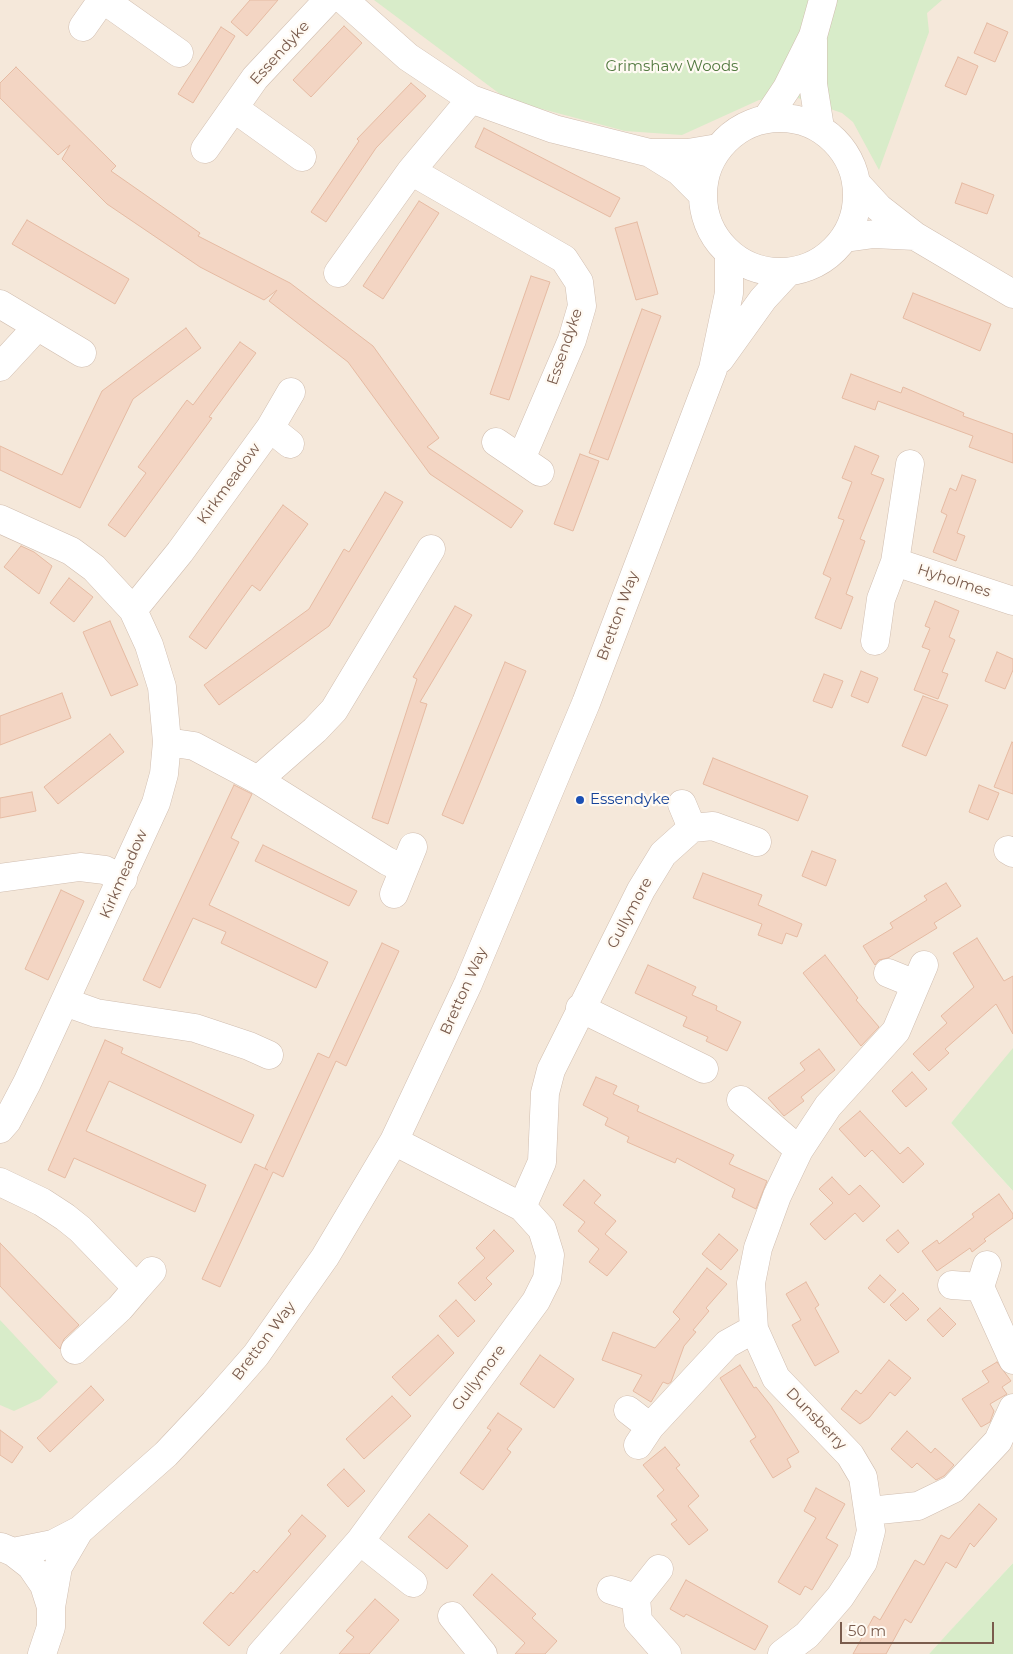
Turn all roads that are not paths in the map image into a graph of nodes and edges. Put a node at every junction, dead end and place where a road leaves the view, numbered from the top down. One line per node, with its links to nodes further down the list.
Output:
1 (103, 0): 5 (street); 7 (street)
2 (328, 0): 9 (street, Essendyke)
3 (344, 0): 8 (street)
4 (823, 0): 6 (street)
5 (83, 27)
6 (813, 36): 10 (street); 11 (street)
7 (179, 53)
8 (471, 99): 14 (street); 16 (street)
9 (235, 109): 13 (street, Essendyke); 15 (street)
10 (767, 118): 11 (street); 12 (street)
11 (820, 128): 17 (street)
12 (718, 148): 14 (street); 18 (street)
13 (205, 149)
14 (650, 153): 18 (street)
15 (302, 157)
16 (411, 171): 23 (street); 31 (street, Essendyke)
17 (857, 184): 19 (street); 20 (street)
18 (702, 194): 21 (street)
19 (915, 236): 20 (street); 24 (street)
20 (844, 238): 22 (street)
21 (729, 254): 22 (street); 29 (street, Bretton Way)
22 (788, 272): 29 (street, Bretton Way)
23 (338, 273)
24 (1013, 294)
25 (0, 304): 26 (street)
26 (37, 327): 27 (street); 28 (street)
27 (82, 353)
28 (0, 367)
29 (712, 369): 52 (street, Bretton Way)
30 (291, 392): 37 (street, Kirkmeadow)
31 (496, 442)
32 (910, 464): 35 (street)
33 (0, 519): 37 (street, Kirkmeadow)
34 (430, 548): 40 (street)
35 (895, 562): 36 (street, Hyholmes); 38 (street)
36 (1013, 601)
37 (133, 610): 39 (street, Kirkmeadow)
38 (875, 641)
39 (167, 742): 40 (street); 43 (street, Kirkmeadow)
40 (258, 780): 44 (street)
41 (757, 842): 47 (street, Gullymore)
42 (0, 878): 43 (street)
43 (123, 879): 46 (street, Kirkmeadow)
44 (394, 894)
45 (888, 973): 53 (street, Dunsberry)
46 (65, 1002): 48 (street); 51 (street, Kirkmeadow)
47 (580, 1008): 49 (street); 55 (street, Gullymore)
48 (259, 1042)
49 (704, 1069)
50 (741, 1100): 53 (street)
51 (0, 1129)
52 (394, 1141): 55 (street, Gullymore); 63 (street, Bretton Way)
53 (799, 1150): 57 (street, Dunsberry)
54 (0, 1182): 58 (street)
55 (522, 1207): 64 (street, Gullymore)
56 (952, 1285): 59 (street)
57 (754, 1329): 61 (street); 62 (street, Dunsberry)
58 (75, 1350)
59 (1013, 1360)
60 (1013, 1408): 62 (street)
61 (628, 1410)
62 (869, 1511): 76 (street, Dunsberry)
63 (80, 1530): 65 (street, Bretton Way); 70 (street, Bretton Way)
64 (360, 1541): 67 (street); 73 (street, Gullymore)
65 (7, 1549): 70 (street)
66 (659, 1569): 69 (street)
67 (413, 1583)
68 (611, 1590): 69 (street)
69 (636, 1598): 75 (street)
70 (51, 1607): 72 (street)
71 (452, 1616): 74 (street)
72 (45, 1652)
73 (261, 1654)
74 (483, 1654)
75 (666, 1654)
76 (782, 1654)

